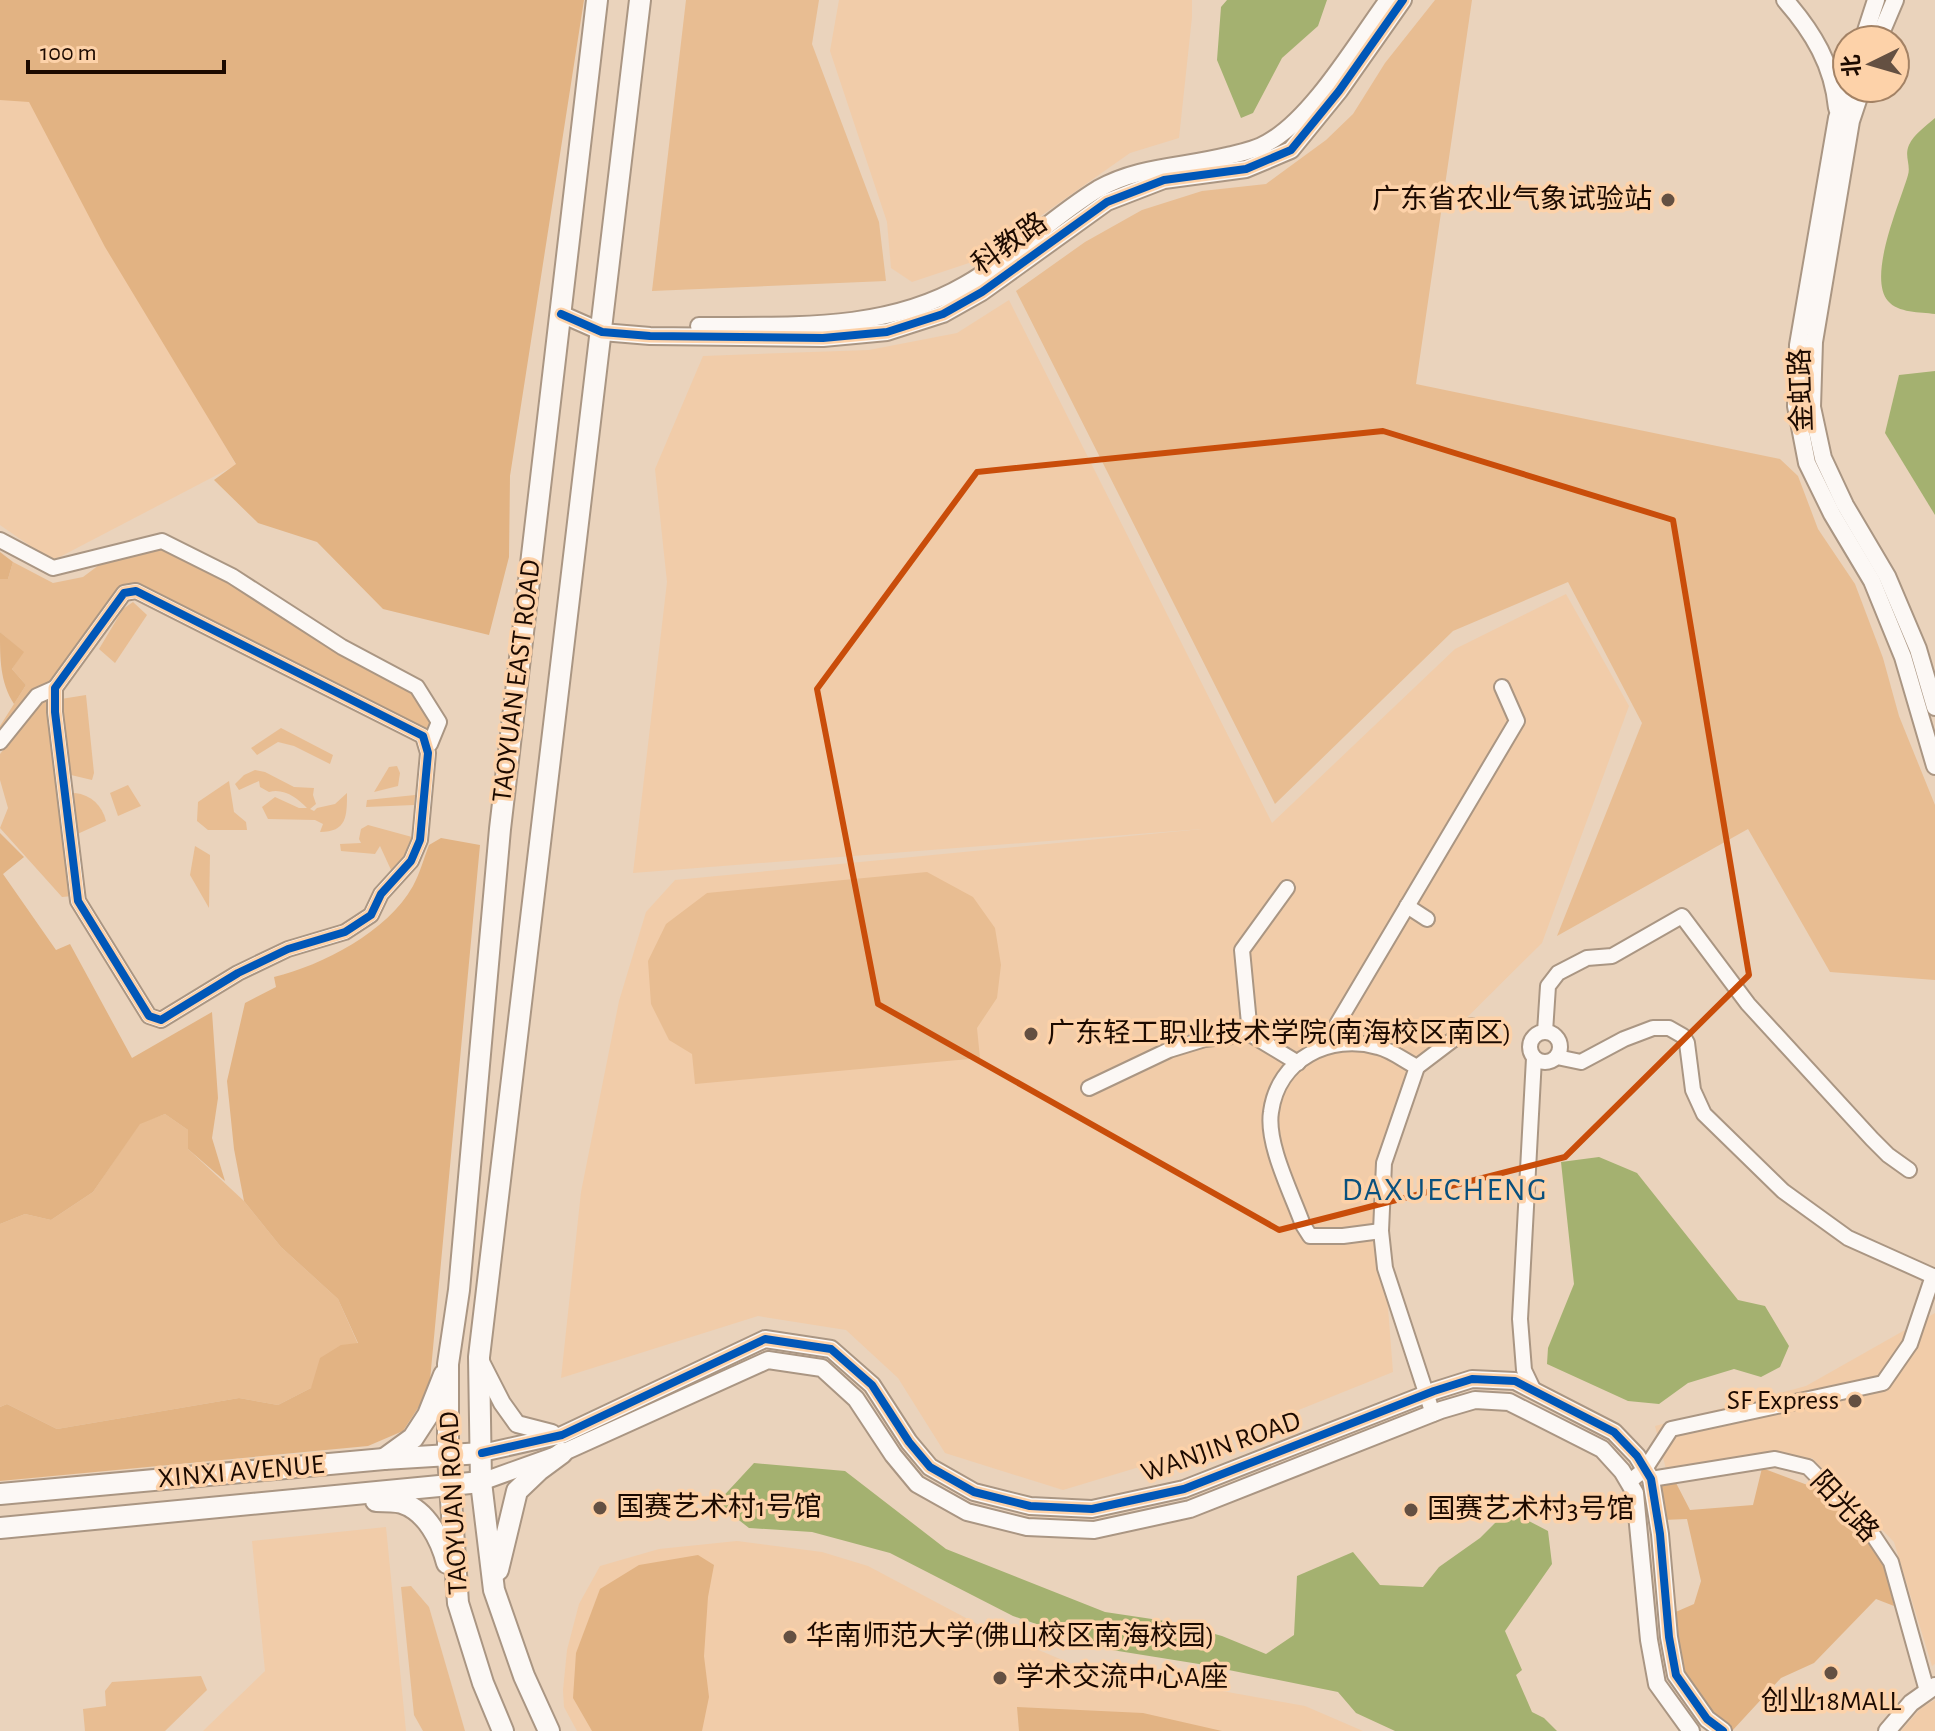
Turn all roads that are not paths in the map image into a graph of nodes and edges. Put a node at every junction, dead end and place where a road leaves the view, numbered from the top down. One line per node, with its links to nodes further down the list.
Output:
1 (597, 0): 13 (main road, TAOYUAN EAST ROAD)
2 (640, 0): 14 (main road, TAOYUAN EAST ROAD)
3 (1388, 0): 14 (street, 科教路)
4 (1403, 0): 14 (street, 科教路)
5 (1785, 0): 12 (street)
6 (1876, 0): 8 (street)
7 (1895, 0): 9 (street)
8 (1868, 24)
9 (1885, 24)
10 (1842, 104): 12 (street, 金虹路)
11 (1857, 104): 18 (street, 金虹路)
12 (1837, 118): 21 (street, 金虹路)
13 (561, 314): 14 (street, 科教路); 38 (main road, TAOYUAN EAST ROAD)
14 (603, 326): 37 (main road, TAOYUAN EAST ROAD)
15 (0, 540): 20 (street)
16 (1502, 687): 23 (street)
17 (55, 688): 17 (street); 19 (street)
18 (1935, 707)
19 (0, 742)
20 (430, 744)
21 (1935, 766)
22 (1287, 888): 27 (street)
23 (1407, 906): 24 (street); 28 (street)
24 (1427, 919)
25 (1471, 1026): 32 (street)
26 (1545, 1032): 29 (street); 30 (street); 34 (street)
27 (1250, 1034): 31 (street); 33 (street)
28 (1332, 1043): 31 (street); 32 (street)
29 (1557, 1057): 30 (street); 36 (street)
30 (1534, 1058): 39 (street)
31 (1298, 1063): 35 (street)
32 (1417, 1067): 35 (street)
33 (1089, 1088)
34 (1909, 1170)
35 (1381, 1231): 40 (street)
36 (1934, 1276): 46 (street)
37 (479, 1357): 42 (street); 43 (main road, TAOYUAN ROAD)
38 (448, 1364): 44 (main road, TAOYUAN ROAD); 45 (main road)
39 (1534, 1391): 40 (street, WANJIN ROAD); 46 (street, WANJIN ROAD)
40 (1425, 1394): 41 (street); 42 (street, WANJIN ROAD)
41 (1433, 1414): 42 (street, WANJIN ROAD); 48 (street, WANJIN ROAD)
42 (562, 1444): 43 (street, WANJIN ROAD); 47 (street, WANJIN ROAD); 53 (main road)
43 (482, 1453): 44 (main road, XINXI AVENUE); 47 (main road, TAOYUAN ROAD)
44 (448, 1456): 45 (main road, XINXI AVENUE); 49 (main road, TAOYUAN ROAD)
45 (384, 1459): 50 (main road, XINXI AVENUE)
46 (1648, 1474): 48 (street); 55 (street, 阳光路); 59 (street, WANJIN ROAD)
47 (481, 1482): 49 (main road, XINXI AVENUE); 53 (main road, TAOYUAN ROAD)
48 (1629, 1482): 58 (street, WANJIN ROAD)
49 (449, 1484): 51 (main road, XINXI AVENUE); 54 (main road, TAOYUAN ROAD)
50 (0, 1494)
51 (328, 1496): 52 (main road, XINXI AVENUE); 54 (main road)
52 (0, 1528)
53 (494, 1590): 57 (main road, TAOYUAN ROAD)
54 (458, 1603): 56 (main road, TAOYUAN ROAD)
55 (1931, 1688): 60 (street)
56 (503, 1731)
57 (549, 1731)
58 (1691, 1731)
59 (1723, 1731)
60 (1887, 1731)

